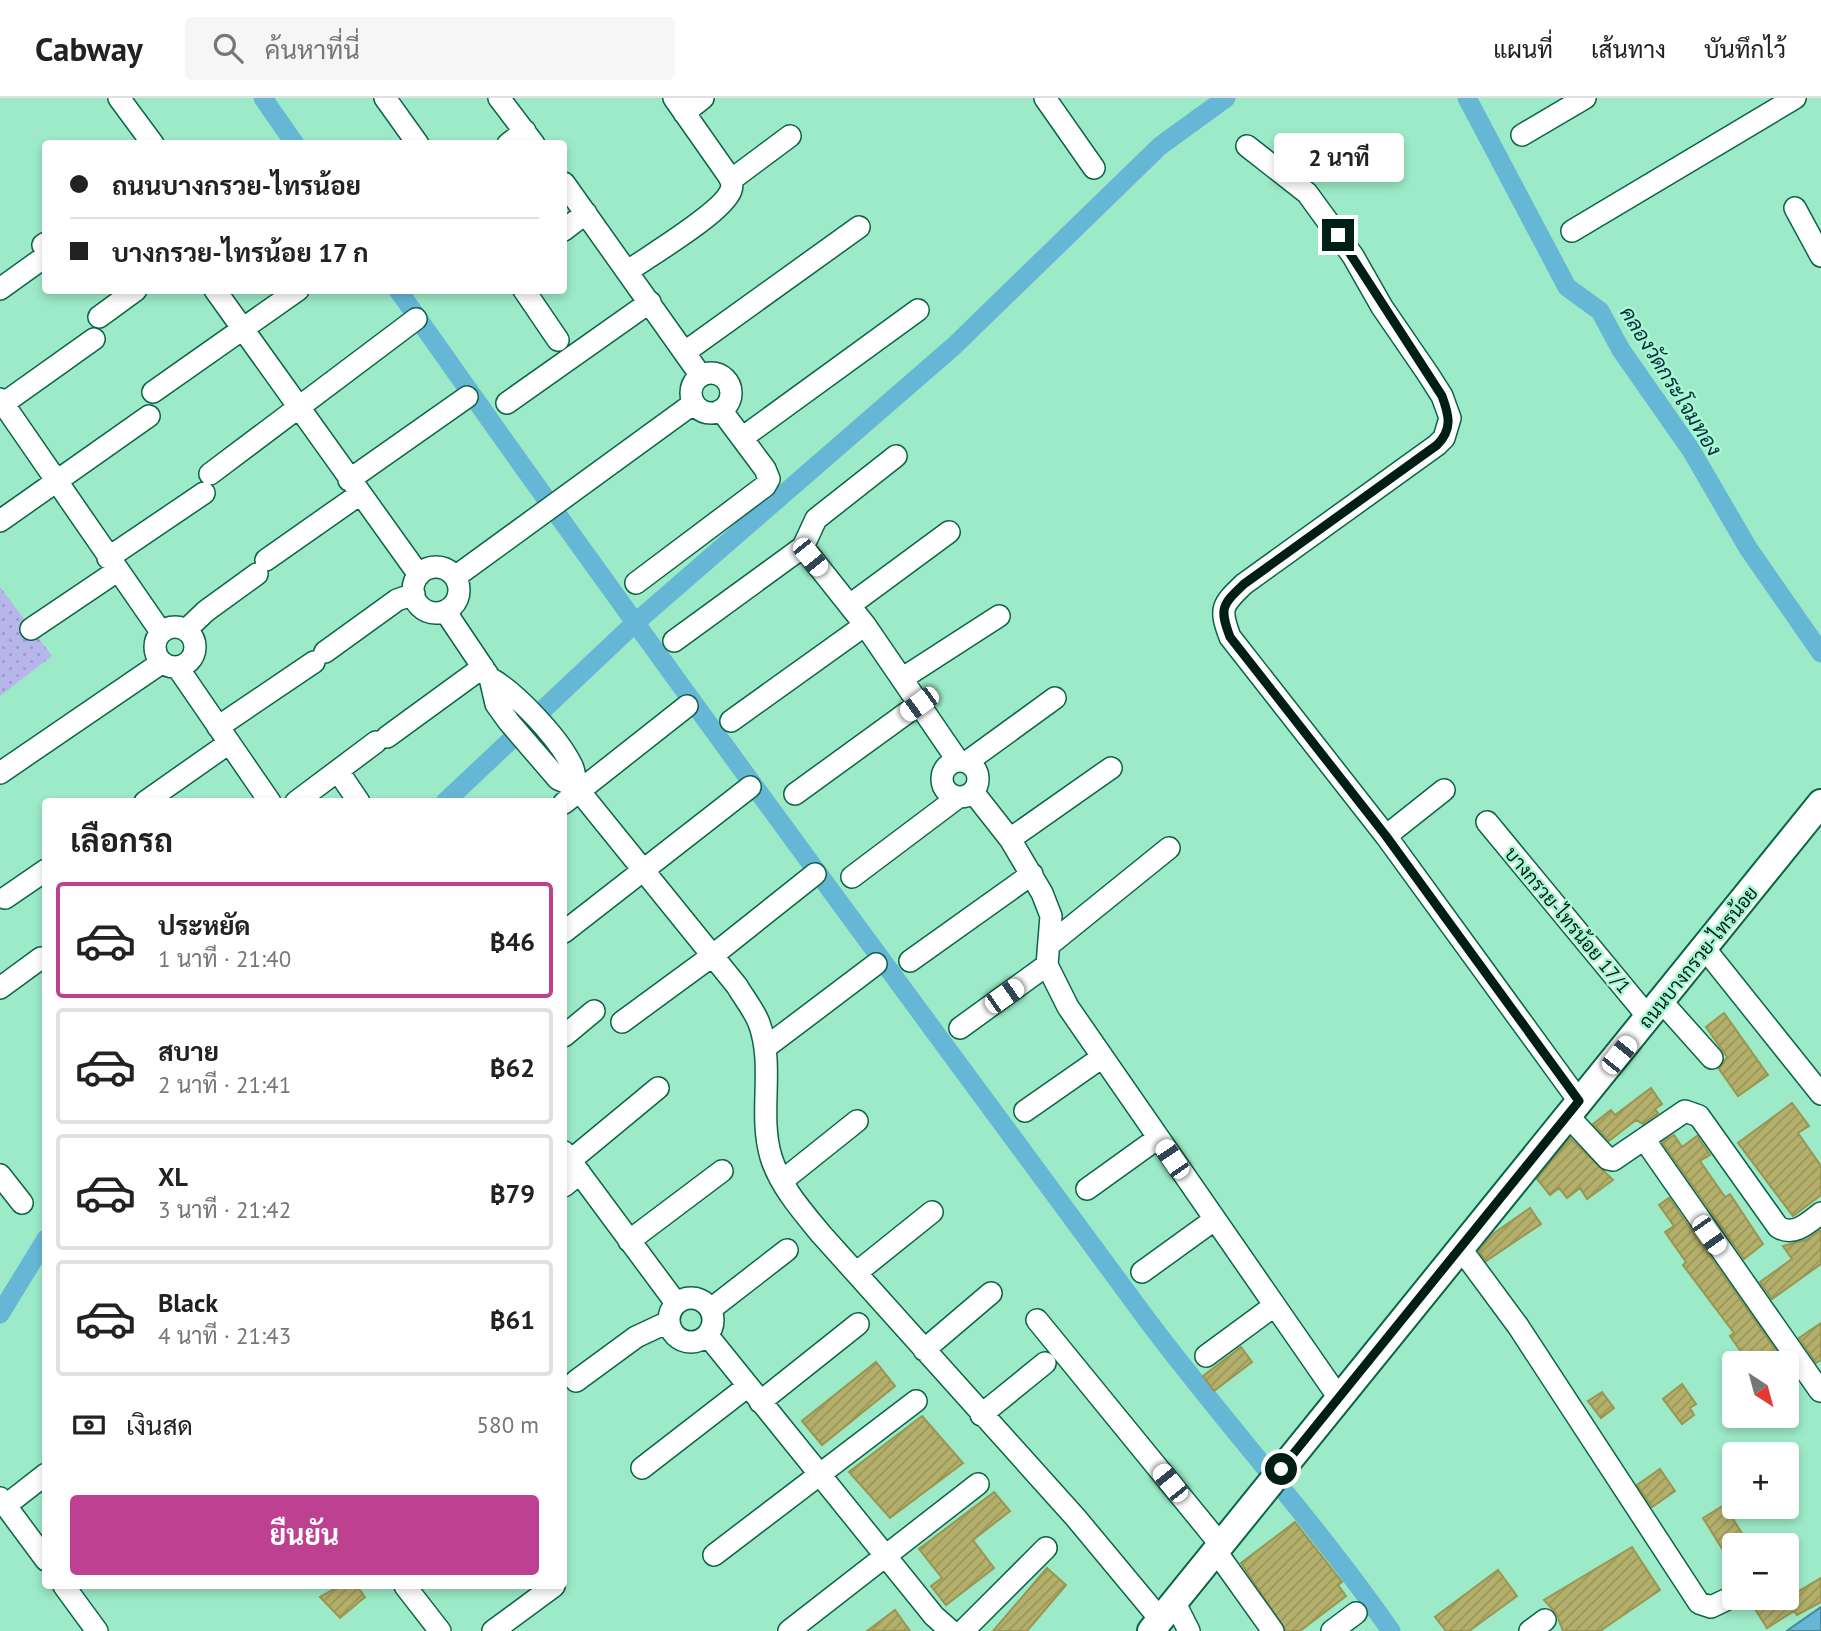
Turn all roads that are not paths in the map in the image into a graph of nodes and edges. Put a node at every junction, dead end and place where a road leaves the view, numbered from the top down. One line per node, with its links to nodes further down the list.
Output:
1 (119, 98): 12 (street)
2 (385, 98): 13 (street)
3 (499, 98): 11 (street)
4 (703, 98): 8 (street)
5 (1585, 98): 9 (street)
6 (1795, 98): 23 (street)
7 (1053, 101): 15 (street)
8 (679, 105): 16 (street)
9 (1522, 135)
10 (790, 136): 16 (street)
11 (522, 139)
12 (150, 140)
13 (415, 140)
14 (1247, 146): 92 (street)
15 (1094, 169)
16 (731, 180): 26 (street)
17 (567, 187): 19 (street)
18 (1795, 208): 22 (street)
19 (586, 213): 21 (street); 26 (street)
20 (859, 226): 39 (street)
21 (567, 228)
22 (1815, 229): 25 (street)
23 (1572, 231)
24 (42, 250): 27 (street)
25 (1821, 256)
26 (628, 271): 32 (street)
27 (0, 289)
28 (131, 294): 34 (street)
29 (218, 294): 36 (street)
30 (294, 294): 36 (street)
31 (527, 294): 38 (street)
32 (650, 302): 39 (street); 44 (street)
33 (918, 310): 49 (street)
34 (99, 317)
35 (416, 319): 46 (street)
36 (243, 331): 41 (street); 46 (street)
37 (94, 339): 43 (street)
38 (558, 340)
39 (685, 352): 40 (street)
40 (701, 376): 45 (street); 47 (street)
41 (153, 392)
42 (467, 397): 52 (street)
43 (1, 403): 51 (street)
44 (507, 403)
45 (694, 403): 47 (street); 57 (street)
46 (298, 410): 52 (street); 56 (street)
47 (721, 410): 49 (street)
48 (149, 416): 51 (street)
49 (742, 438): 58 (street)
50 (896, 456): 55 (street)
51 (54, 481): 53 (street); 56 (street)
52 (355, 487): 59 (street); 65 (street)
53 (0, 521)
54 (949, 532): 60 (street)
55 (803, 547): 60 (street); 67 (street)
56 (113, 565): 64 (street); 66 (street)
57 (455, 577): 59 (street); 61 (street)
58 (636, 583)
59 (416, 584): 61 (street); 75 (street)
60 (850, 605): 63 (street)
61 (444, 611): 69 (street)
62 (999, 616): 70 (street)
63 (865, 625): 70 (street); 74 (street)
64 (31, 629)
65 (186, 630): 66 (street); 68 (street)
66 (161, 632): 68 (street)
67 (674, 641)
68 (170, 665): 75 (street); 80 (street)
69 (486, 673): 76 (street); 76 (street); 79 (street)
70 (903, 678): 72 (street)
71 (1055, 698): 77 (street)
72 (919, 704): 77 (street); 84 (street)
73 (687, 706): 83 (street)
74 (730, 720)
75 (224, 735): 86 (street); 87 (street)
76 (547, 750): 83 (street)
77 (962, 762): 85 (street); 85 (street)
78 (1111, 768): 93 (street)
79 (338, 771): 88 (street); 89 (street)
80 (0, 773)
81 (750, 787): 95 (street)
82 (1444, 790): 92 (street)
83 (573, 794): 95 (street)
84 (795, 794)
85 (965, 795): 93 (street); 99 (street)
86 (150, 798)
87 (267, 798)
88 (301, 798)
89 (356, 798)
90 (1821, 803): 102 (main road, ถนนบางกรวย-ไทรน้อย)
91 (1487, 822): 109 (street, บางกรวย-ไทรน้อย 17/1)
92 (1386, 836): 119 (street)
93 (1010, 839): 98 (street)
94 (1169, 848): 103 (street)
95 (644, 872): 101 (street); 104 (street)
96 (42, 873): 100 (street)
97 (815, 874): 104 (street)
98 (1032, 874): 103 (street); 105 (street)
99 (852, 877)
100 (5, 898)
101 (567, 930)
102 (1705, 948): 109 (main road, ถนนบางกรวย-ไทรน้อย); 118 (street)
103 (1048, 955): 112 (street); 115 (street)
104 (712, 956): 111 (street); 114 (street)
105 (910, 961)
106 (41, 964): 108 (street)
107 (876, 964): 114 (street)
108 (0, 988)
109 (1656, 1010): 116 (street, บางกรวย-ไทรน้อย 17/1); 119 (main road, ถนนบางกรวย-ไทรน้อย)
110 (594, 1011): 113 (street)
111 (622, 1023)
112 (960, 1028)
113 (567, 1034)
114 (765, 1048): 127 (street)
115 (1101, 1058): 120 (street); 122 (street)
116 (1712, 1058)
117 (658, 1088): 124 (street)
118 (1821, 1094)
119 (1574, 1109): 123 (street); 135 (main road, ถนนบางกรวย-ไทรน้อย)
120 (1025, 1111)
121 (857, 1121): 127 (street)
122 (1158, 1138): 128 (street); 132 (street)
123 (1644, 1139): 131 (street); 149 (street)
124 (569, 1168): 133 (street)
125 (722, 1171): 133 (street)
126 (0, 1175): 129 (street)
127 (782, 1181): 137 (street)
128 (1087, 1189)
129 (22, 1203)
130 (932, 1212): 137 (street)
131 (1821, 1213)
132 (1214, 1220): 136 (street); 139 (street)
133 (629, 1241): 141 (street)
134 (787, 1250): 140 (street)
135 (1461, 1250): 151 (main road, ถนนบางกรวย-ไทรน้อย); 167 (street)
136 (1142, 1272)
137 (856, 1273): 145 (street)
138 (990, 1293): 145 (street)
139 (1274, 1306): 146 (street); 151 (street)
140 (710, 1308): 141 (street); 144 (street)
141 (672, 1313): 144 (street); 148 (street)
142 (1037, 1320): 159 (street)
143 (858, 1324): 150 (street)
144 (708, 1336): 150 (street)
145 (924, 1350): 153 (street)
146 (1206, 1356)
147 (1045, 1363): 153 (street)
148 (576, 1381)
149 (1820, 1391)
150 (754, 1394): 154 (street); 155 (street)
151 (1339, 1398): 159 (main road, ถนนบางกรวย-ไทรน้อย)
152 (916, 1401): 155 (street)
153 (981, 1415): 169 (street)
154 (642, 1468)
155 (822, 1475): 162 (street); 163 (street)
156 (42, 1477): 158 (street)
157 (978, 1484): 163 (street)
158 (3, 1502): 161 (street)
159 (1217, 1547): 169 (main road, ถนนบางกรวย-ไทรน้อย); 178 (street)
160 (1045, 1548): 176 (street)
161 (42, 1555)
162 (714, 1555)
163 (887, 1556): 170 (street); 174 (street)
164 (66, 1589): 171 (street)
165 (407, 1589): 172 (street)
166 (550, 1589): 173 (street)
167 (1722, 1602)
168 (1356, 1613): 179 (street)
169 (1162, 1617): 177 (street)
170 (936, 1623): 175 (street)
171 (97, 1631)
172 (440, 1631)
173 (493, 1631)
174 (789, 1631)
175 (951, 1631)
176 (963, 1631)
177 (1189, 1631)
178 (1273, 1631)
179 (1332, 1631)

